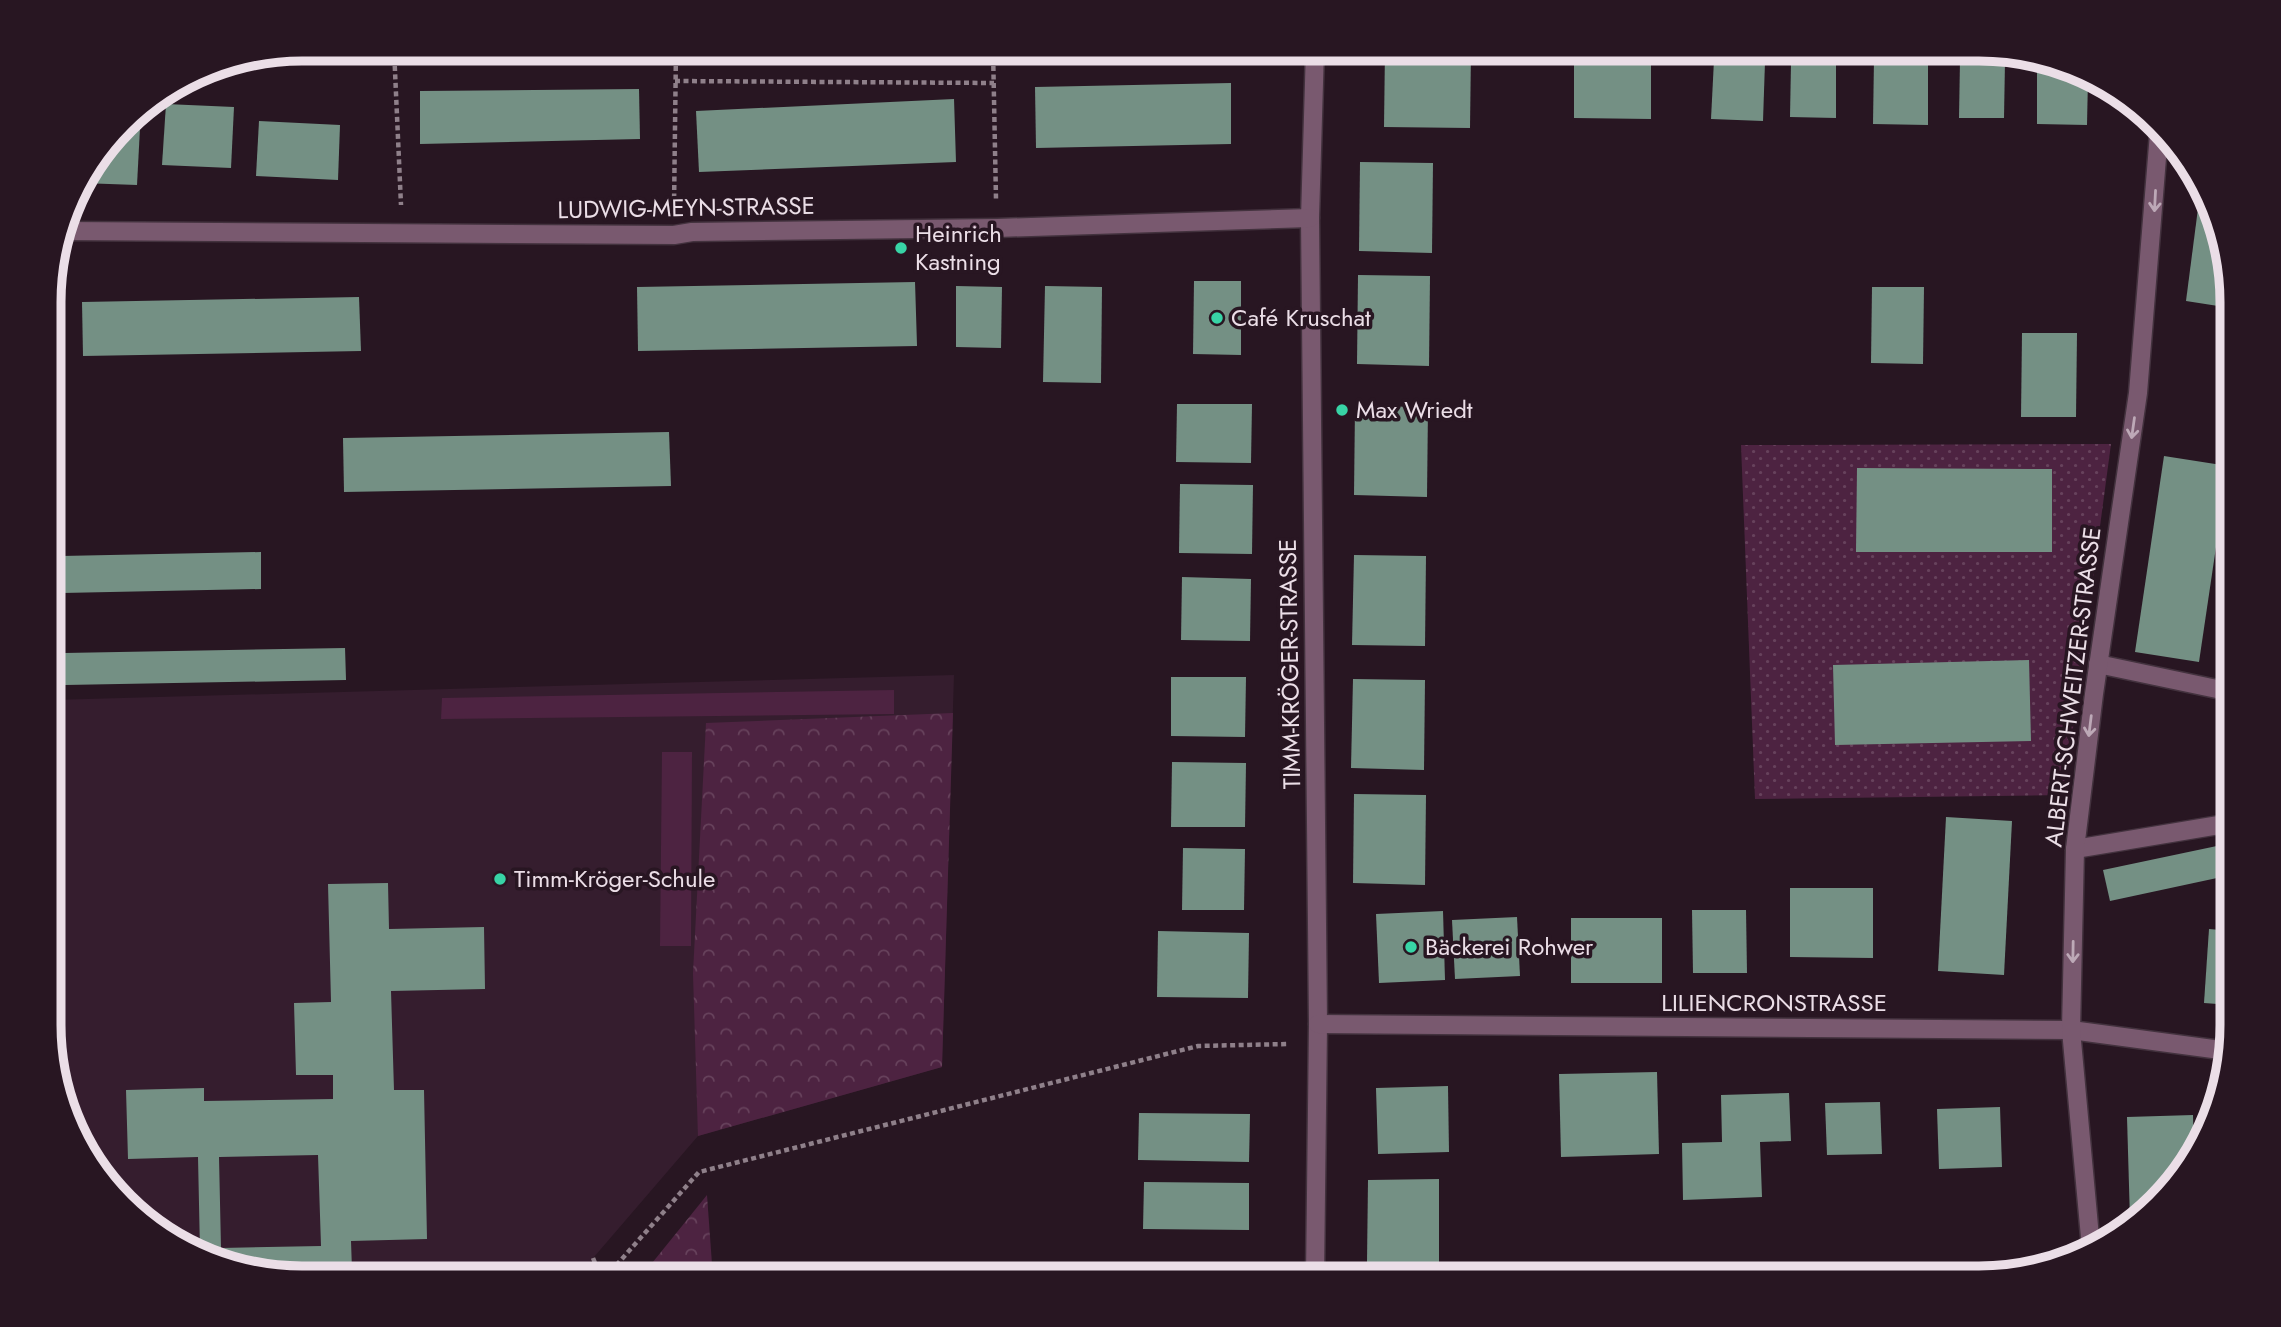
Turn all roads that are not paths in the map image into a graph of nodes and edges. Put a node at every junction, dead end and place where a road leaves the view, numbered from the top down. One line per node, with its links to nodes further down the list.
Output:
1 (1315, 61): 3 (street, TIMM-KRÖGER-STRASSE)
2 (2158, 141): 5 (street, ALBERT-SCHWEITZER-STRASSE, one-way to 5)
3 (1310, 218): 4 (street, LUDWIG-MEYN-STRASSE); 9 (street, TIMM-KRÖGER-STRASSE)
4 (72, 231)
5 (2098, 664): 6 (street); 8 (street, ALBERT-SCHWEITZER-STRASSE, one-way to 8)
6 (2219, 689)
7 (2219, 825): 8 (street)
8 (2075, 849): 10 (street, ALBERT-SCHWEITZER-STRASSE, one-way to 10)
9 (1318, 1024): 10 (street, LILIENCRONSTRASSE); 13 (street, TIMM-KRÖGER-STRASSE)
10 (2071, 1030): 11 (street, LILIENCRONSTRASSE); 12 (street, ALBERT-SCHWEITZER-STRASSE)
11 (2218, 1050)
12 (2090, 1238)
13 (1315, 1265)

